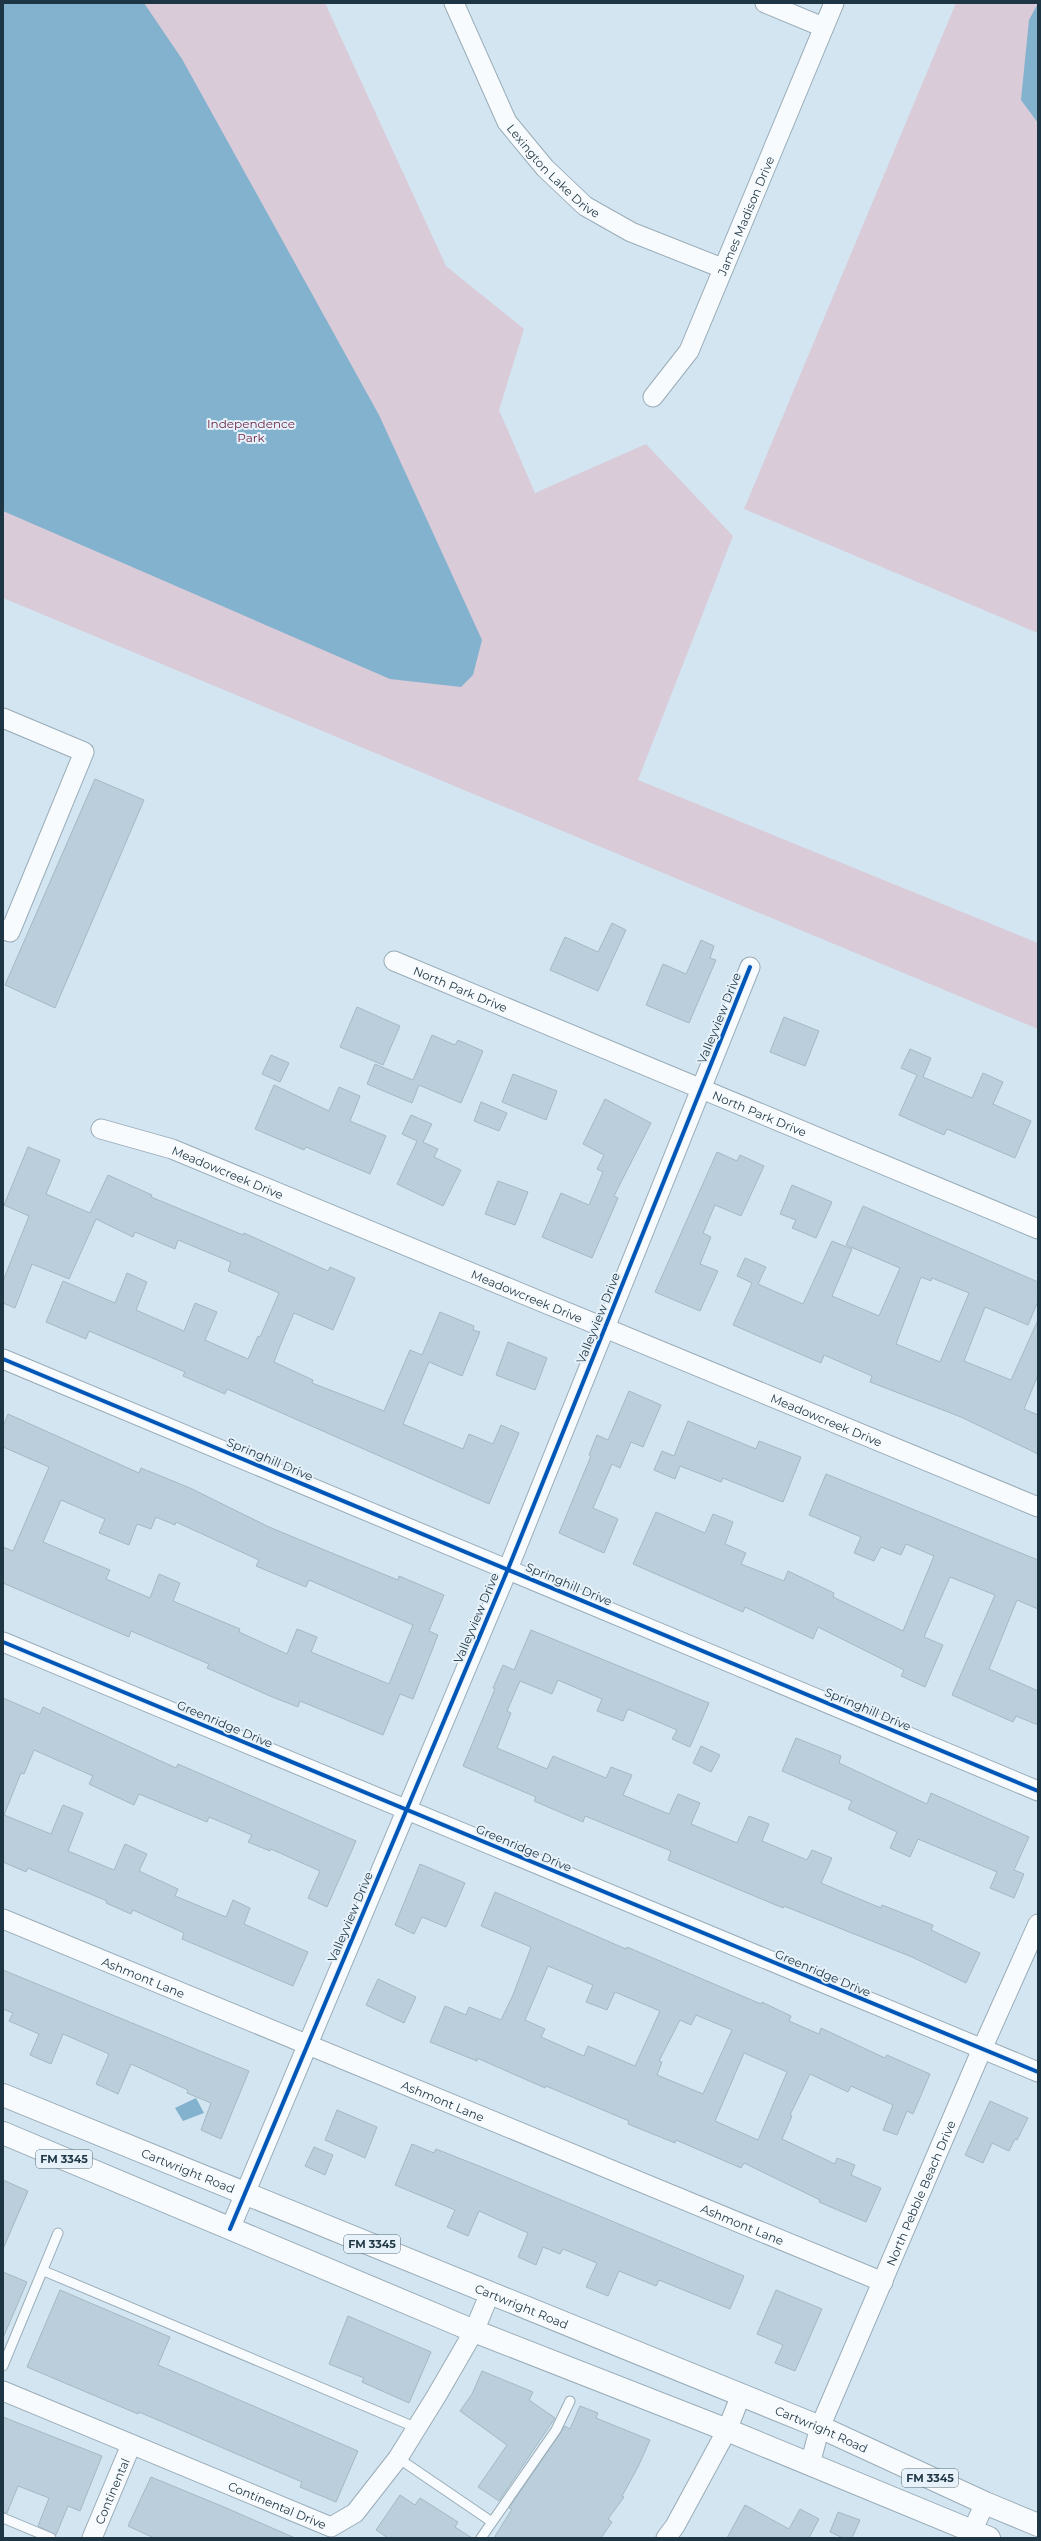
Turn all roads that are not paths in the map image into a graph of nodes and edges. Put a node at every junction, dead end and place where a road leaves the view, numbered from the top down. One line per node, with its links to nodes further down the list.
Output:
1 (454, 3): 5 (street, Lexington Lake Drive)
2 (765, 3): 4 (street)
3 (834, 3): 4 (street, James Madison Drive)
4 (823, 27): 5 (street, James Madison Drive)
5 (722, 268): 6 (street, James Madison Drive)
6 (653, 397)
7 (3, 718): 8 (street)
8 (3, 928)
9 (394, 961): 11 (street, North Park Drive)
10 (750, 968): 11 (street, Valleyview Drive)
11 (701, 1088): 13 (street, North Park Drive); 14 (street, Valleyview Drive)
12 (101, 1129): 14 (street, Meadowcreek Drive)
13 (1038, 1229)
14 (604, 1328): 16 (street, Meadowcreek Drive); 17 (street, Valleyview Drive)
15 (3, 1359): 17 (street, Springhill Drive)
16 (1038, 1507)
17 (508, 1569): 19 (street, Springhill Drive); 20 (street, Valleyview Drive)
18 (3, 1642): 20 (street, Greenridge Drive)
19 (1038, 1791)
20 (405, 1810): 23 (street, Valleyview Drive); 24 (street, Greenridge Drive)
21 (3, 1919): 23 (street, Ashmont Lane)
22 (1038, 1924): 24 (street, North Pebble Beach Drive)
23 (307, 2044): 28 (street, Valleyview Drive); 32 (street, Ashmont Lane)
24 (982, 2049): 25 (street, Greenridge Drive); 32 (street, North Pebble Beach Drive)
25 (1038, 2072)
26 (3, 2095): 28 (main road, Cartwright Road / FM 3345)
27 (3, 2134): 29 (main road, FM 3345)
28 (247, 2192): 29 (street, Valleyview Drive); 33 (main road, Cartwright Road / FM 3345)
29 (230, 2229): 34 (main road, FM 3345)
30 (58, 2233): 31 (lane)
31 (44, 2271): 35 (lane); 40 (lane)
32 (883, 2282): 39 (street, North Pebble Beach Drive)
33 (490, 2293): 34 (street, Continental Drive); 37 (main road, Cartwright Road / FM 3345)
34 (474, 2331): 40 (street, Continental Drive); 41 (main road, FM 3345)
35 (3, 2366)
36 (3, 2391): 42 (street, Continental Drive)
37 (741, 2394): 39 (main road, Cartwright Road / FM 3345); 41 (street)
38 (570, 2401): 47 (lane)
39 (820, 2427): 44 (street, North Pebble Beach Drive); 45 (main road, Cartwright Road / FM 3345)
40 (417, 2428): 43 (street, Continental Drive)
41 (727, 2430): 44 (main road, FM 3345); 53 (street)
42 (131, 2445): 43 (street, Continental Drive); 51 (street, Continental)
43 (398, 2458): 47 (lane)
44 (810, 2464): 49 (main road, FM 3345)
45 (985, 2503): 48 (main road, Cartwright Road / FM 3345); 49 (street)
46 (3, 2518): 50 (lane)
47 (492, 2522): 52 (lane)
48 (1038, 2525)
49 (977, 2536)
50 (51, 2538)
51 (92, 2538)
52 (481, 2538)
53 (666, 2538)

